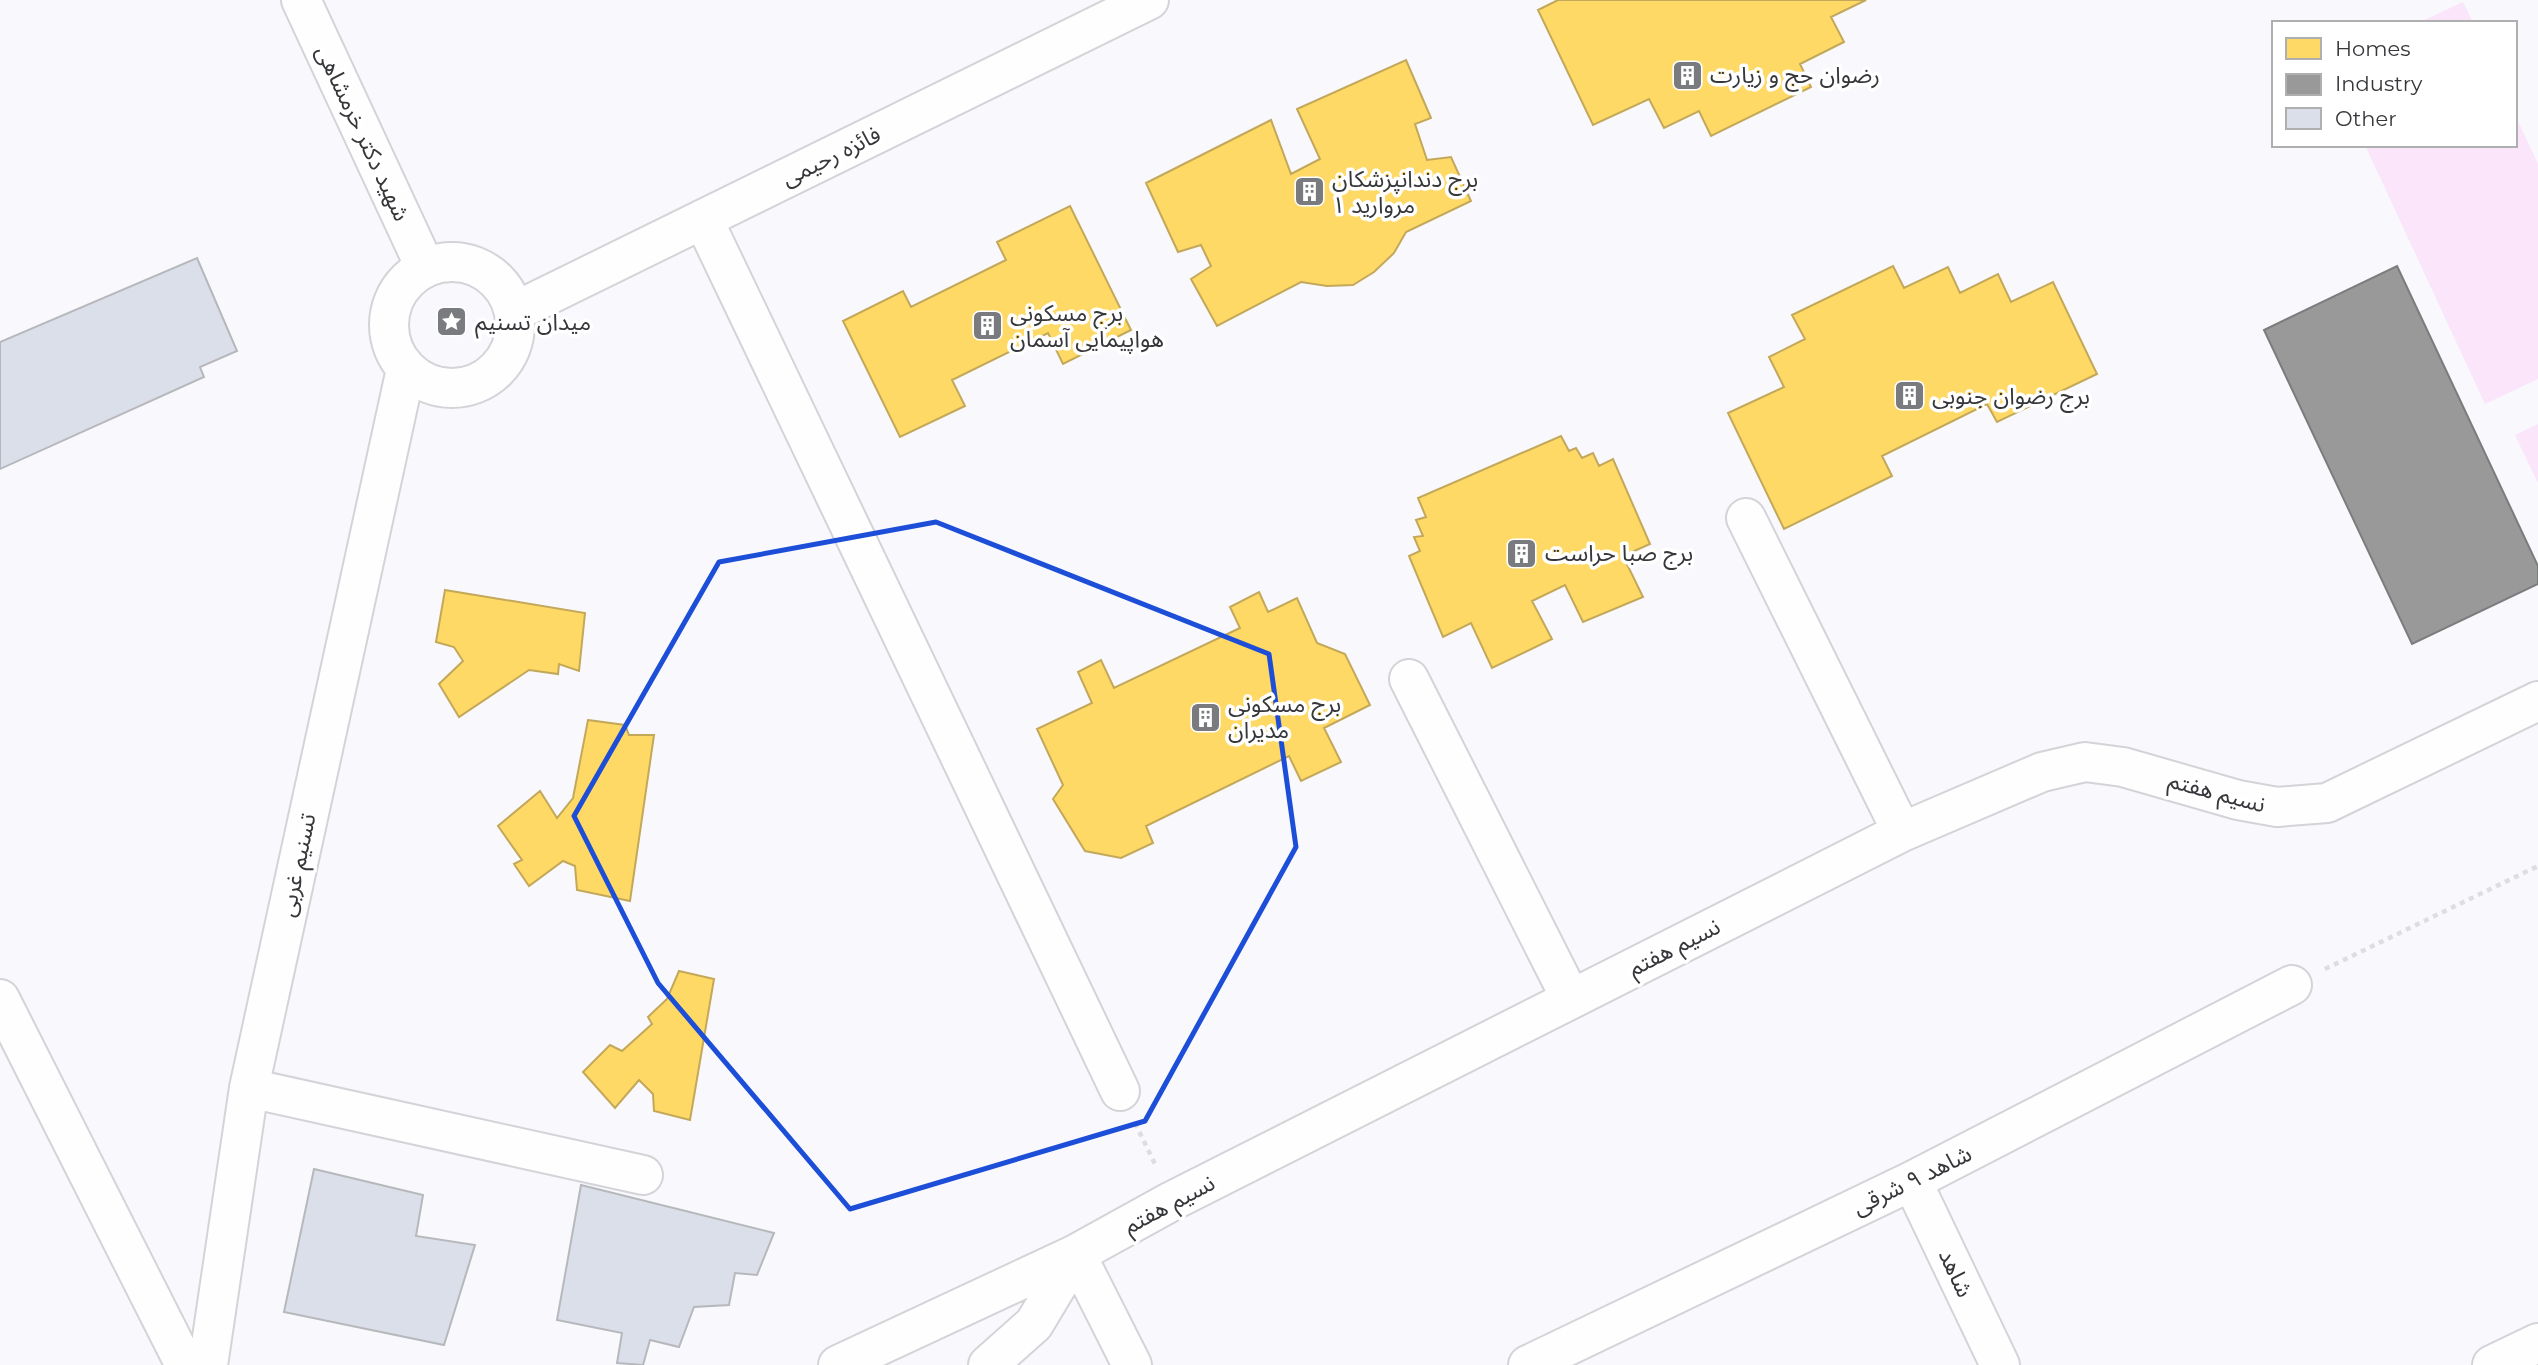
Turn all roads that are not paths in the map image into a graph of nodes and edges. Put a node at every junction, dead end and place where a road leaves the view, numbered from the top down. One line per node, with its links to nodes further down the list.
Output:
1 (301, 0): 4 (street, شهید دکتر خرمشاهی)
2 (1149, 0): 3 (street, فائزه رحیمی)
3 (703, 219): 5 (street, فائزه رحیمی); 15 (street)
4 (425, 267): 5 (street); 6 (street)
5 (514, 312): 6 (street)
6 (406, 369): 14 (street, تسنیم غربی)
7 (1746, 518): 10 (street)
8 (1409, 679): 13 (street)
9 (2538, 701): 10 (street, نسیم هفتم)
10 (1902, 832): 13 (street, نسیم هفتم)
11 (2292, 985): 17 (street, شاهد ۹ شرقی)
12 (0, 999): 20 (street)
13 (1572, 999): 18 (street, نسیم هفتم)
14 (248, 1088): 16 (street); 21 (street, تسنیم غربی)
15 (1120, 1091)
16 (643, 1175)
17 (1912, 1181): 25 (street, شاهد ۹ شرقی); 26 (street, شاهد)
18 (1076, 1254): 22 (street, نسیم هفتم); 23 (street); 24 (street)
19 (2538, 1343): 27 (street)
20 (185, 1365)
21 (208, 1365)
22 (838, 1365)
23 (988, 1365)
24 (1132, 1365)
25 (1528, 1365)
26 (2000, 1365)
27 (2492, 1365)

